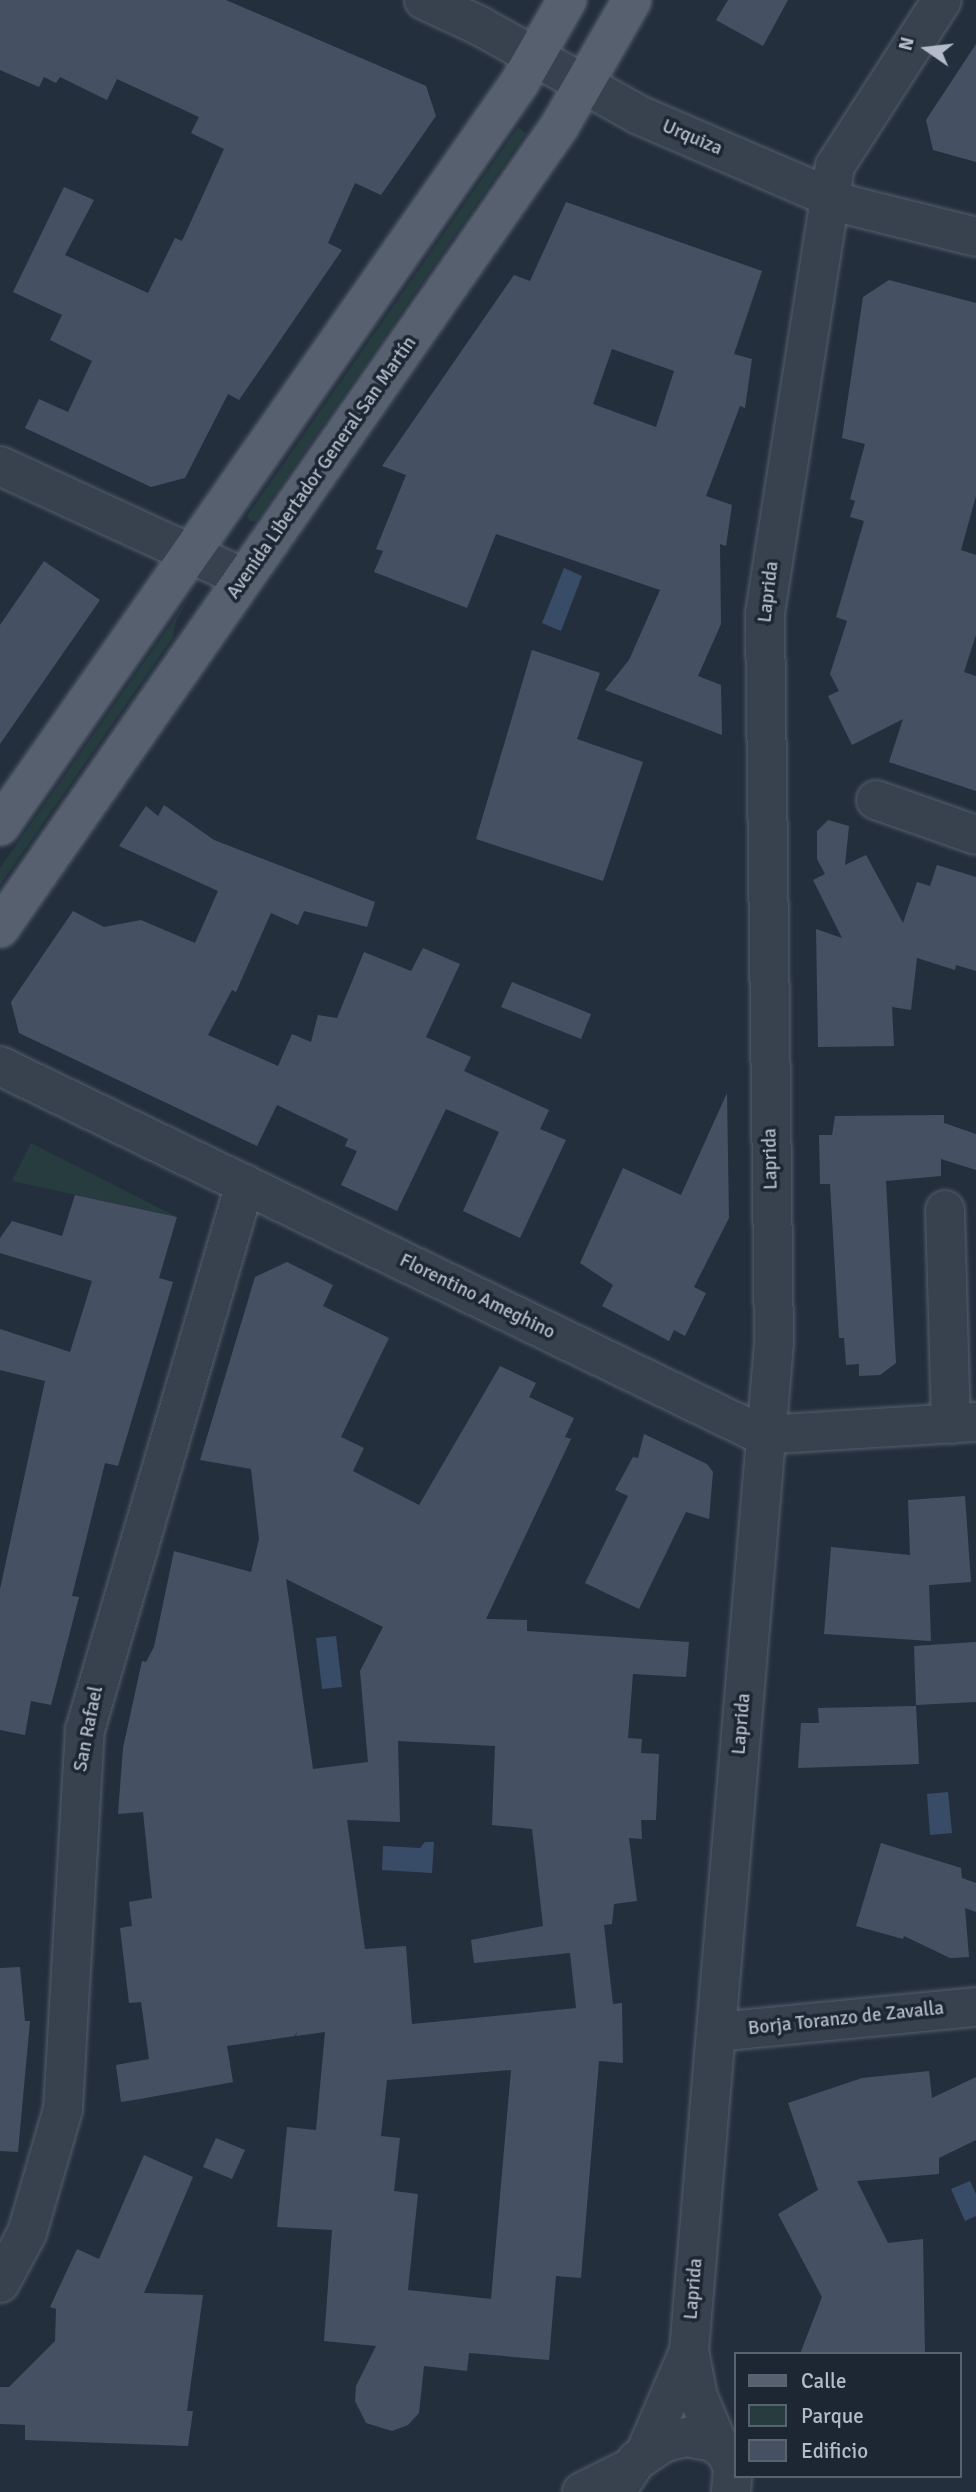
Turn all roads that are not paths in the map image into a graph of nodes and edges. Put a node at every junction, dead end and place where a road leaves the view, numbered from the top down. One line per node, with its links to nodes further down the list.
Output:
1 (424, 0): 5 (street, Urquiza)
2 (568, 0): 5 (main road)
3 (632, 0): 6 (main road, Avenida Libertador General San Martín)
4 (942, 0): 7 (street, Laprida)
5 (535, 57): 6 (street, Urquiza); 10 (main road)
6 (584, 85): 7 (street, Urquiza); 11 (main road, Avenida Libertador General San Martín)
7 (830, 197): 8 (street, Urquiza); 20 (street, Laprida)
8 (976, 237)
9 (0, 466): 10 (street)
10 (191, 553): 11 (street); 13 (main road)
11 (244, 579): 15 (main road, Avenida Libertador General San Martín)
12 (876, 800): 14 (street)
13 (0, 826)
14 (976, 835)
15 (0, 928)
16 (0, 1066): 17 (street, Florentino Ameghino)
17 (245, 1184): 20 (street, Florentino Ameghino); 23 (street, San Rafael)
18 (945, 1210): 19 (street)
19 (964, 1423): 20 (street, Florentino Ameghino)
20 (767, 1434): 22 (street, Laprida)
21 (976, 2007): 22 (street, Borja Toranzo de Zavalla)
22 (716, 2032): 24 (street, Laprida)
23 (0, 2283)
24 (689, 2351): 25 (street, Laprida); 26 (street, Laprida)
25 (734, 2470)
26 (629, 2472): 27 (street); 28 (street)
27 (734, 2472)
28 (582, 2492)

